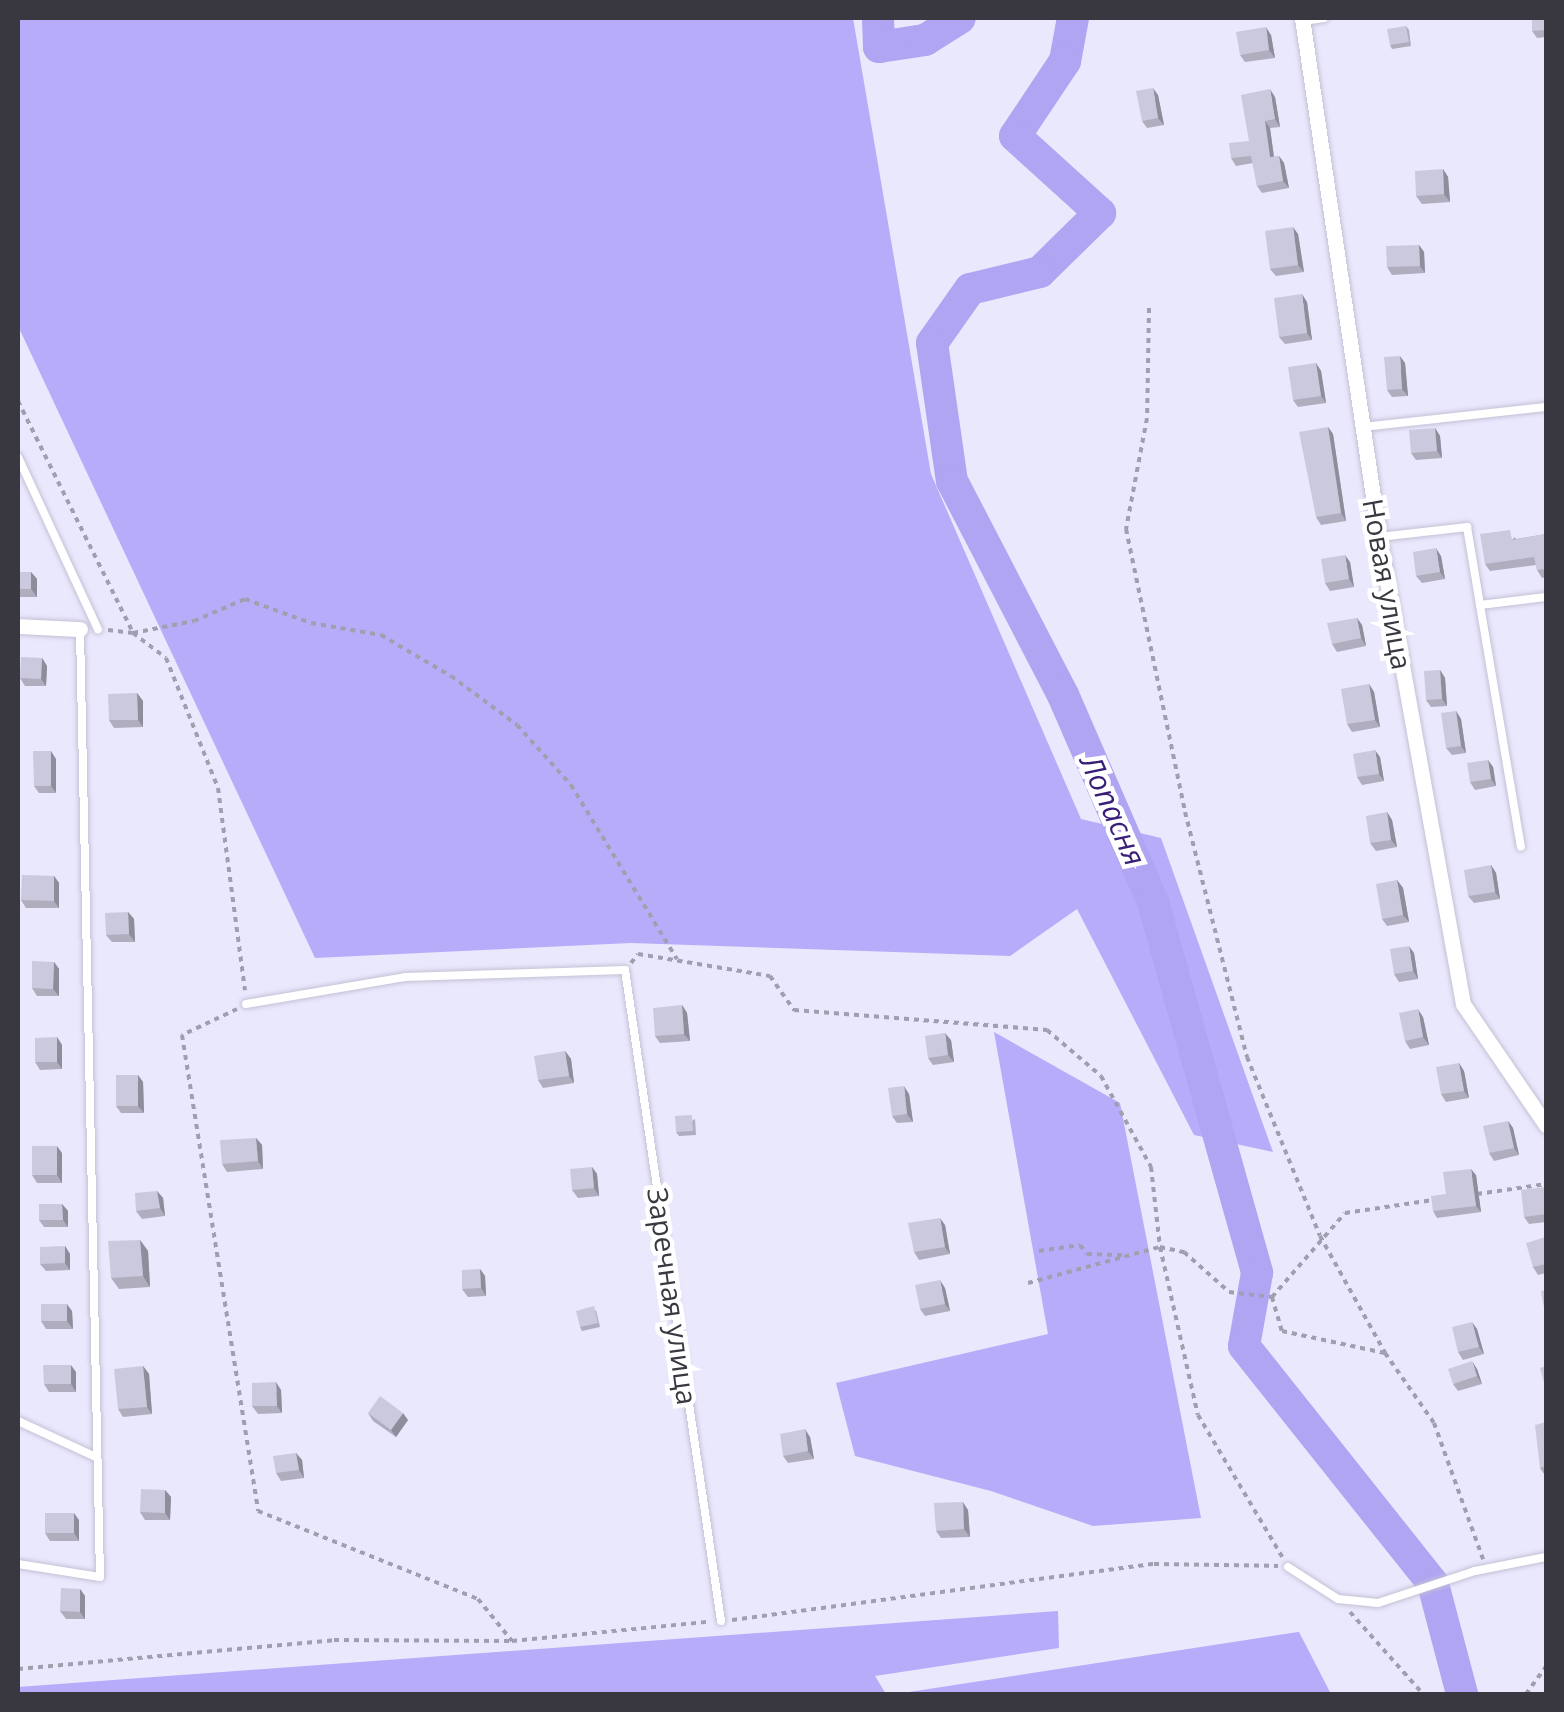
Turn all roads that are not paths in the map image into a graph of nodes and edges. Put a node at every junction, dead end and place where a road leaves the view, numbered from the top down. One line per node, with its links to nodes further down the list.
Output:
1 (1324, 18): 2 (lane)
2 (1302, 19): 4 (street, Новая улица)
3 (1546, 407): 4 (lane)
4 (1362, 428): 6 (street, Новая улица)
5 (18, 457): 11 (lane)
6 (1378, 537): 8 (lane); 14 (street, Новая улица)
7 (1546, 598): 8 (lane)
8 (1480, 605): 12 (lane)
9 (18, 626): 10 (street)
10 (80, 629): 16 (lane)
11 (98, 630)
12 (1522, 847)
13 (246, 1004): 20 (lane, Заречная улица)
14 (1546, 1125)
15 (18, 1421): 16 (lane)
16 (96, 1457): 18 (lane)
17 (1546, 1556): 19 (lane)
18 (18, 1564)
19 (1288, 1566)
20 (721, 1621)

